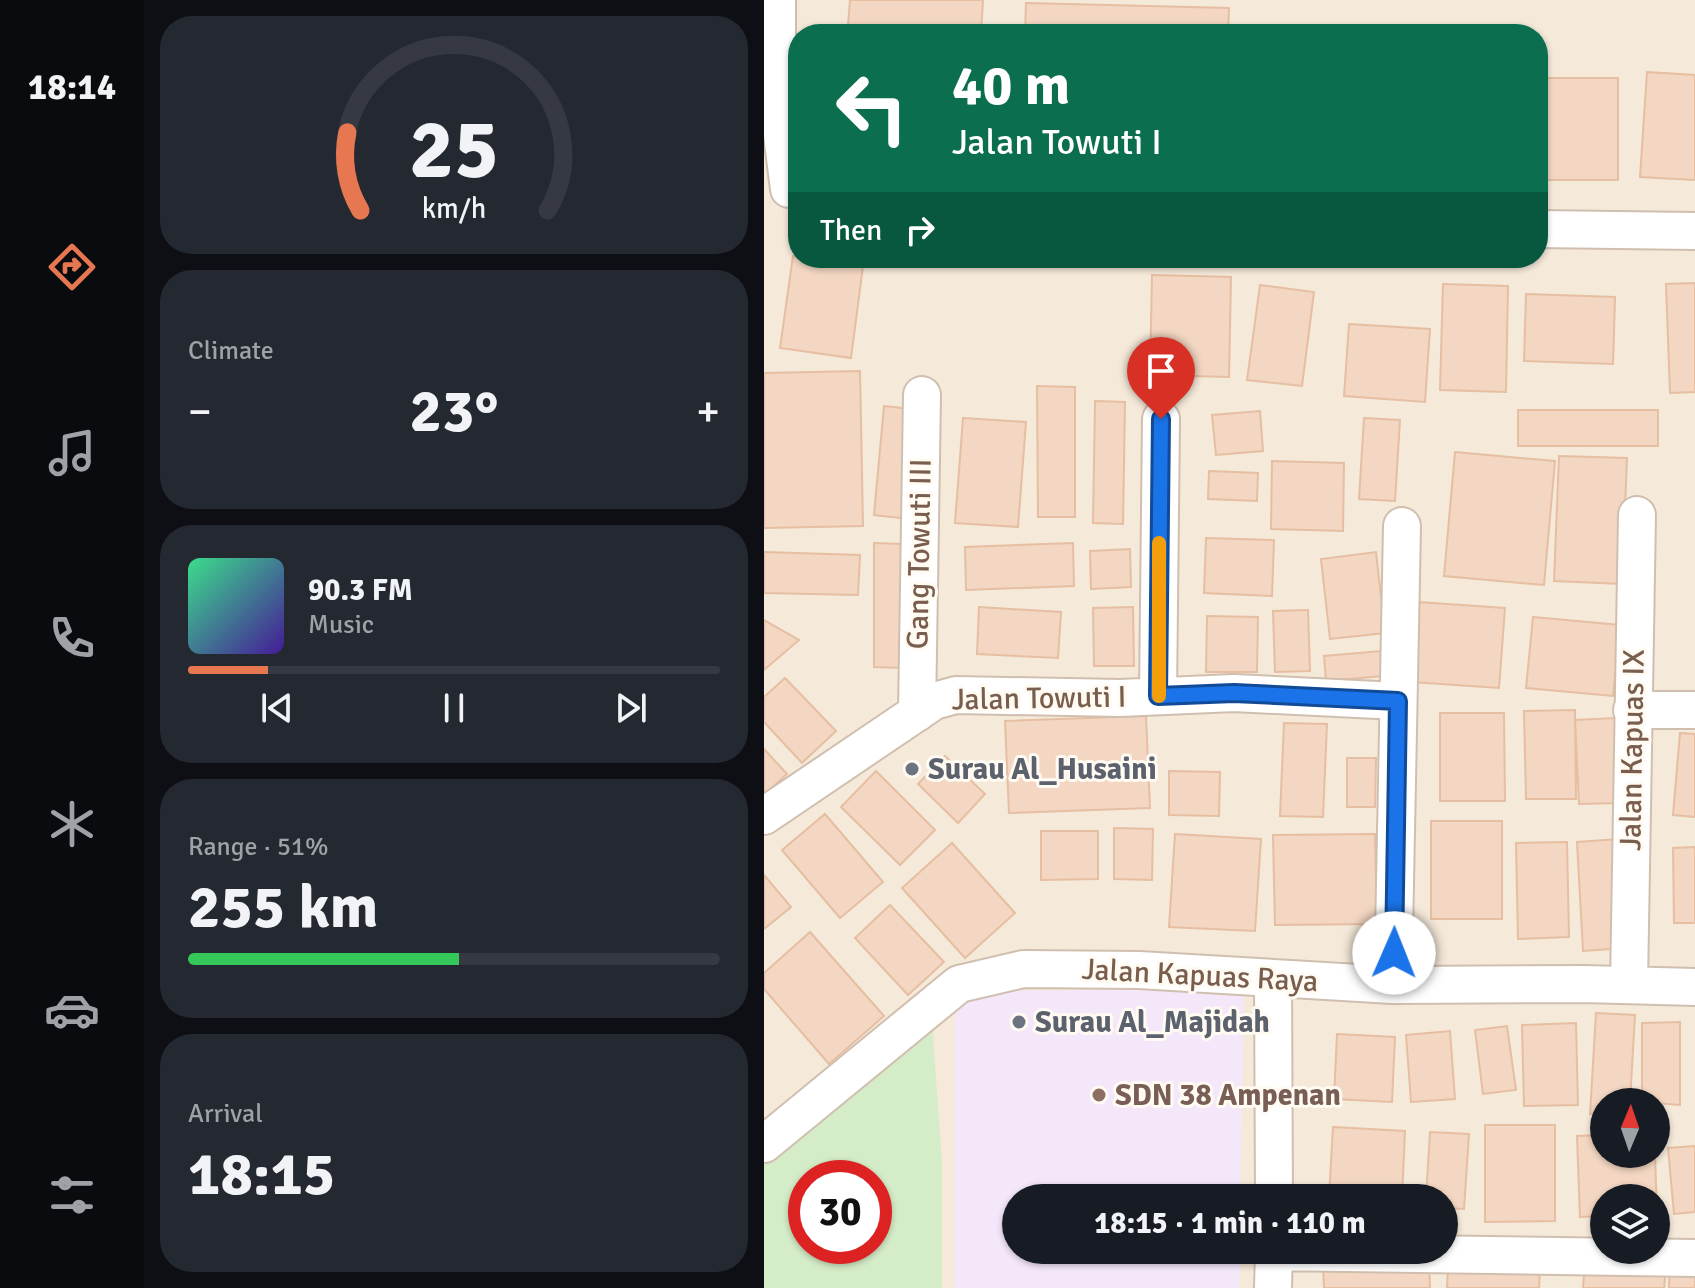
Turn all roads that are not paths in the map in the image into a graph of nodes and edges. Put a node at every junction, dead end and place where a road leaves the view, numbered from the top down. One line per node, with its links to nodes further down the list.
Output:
1 (777, 0): 2 (street)
2 (771, 95): 3 (street)
3 (784, 197)
4 (1548, 229): 5 (street)
5 (1695, 231)
6 (922, 395): 14 (street, Gang Towuti III)
7 (1161, 419): 10 (street)
8 (1637, 515): 12 (street, Jalan Kapuas IX)
9 (1402, 526): 11 (street)
10 (1158, 696): 11 (street, Jalan Towuti I); 14 (street, Jalan Towuti I)
11 (1398, 701): 17 (street)
12 (1632, 710): 13 (street); 18 (street, Jalan Kapuas IX)
13 (1695, 710)
14 (917, 713): 15 (street, Jalan Towuti I)
15 (764, 816)
16 (1273, 978): 17 (street, Jalan Kapuas Raya); 20 (street, Jalan Kapuas Raya); 21 (street)
17 (1393, 985): 18 (street, Jalan Kapuas Raya)
18 (1629, 985): 19 (street, Jalan Kapuas Raya)
19 (1695, 987)
20 (770, 1125)
21 (1274, 1184)
22 (1695, 1258): 25 (street)
23 (1274, 1264): 26 (street)
24 (1442, 1264): 25 (street)
25 (1545, 1272)
26 (1273, 1288)

